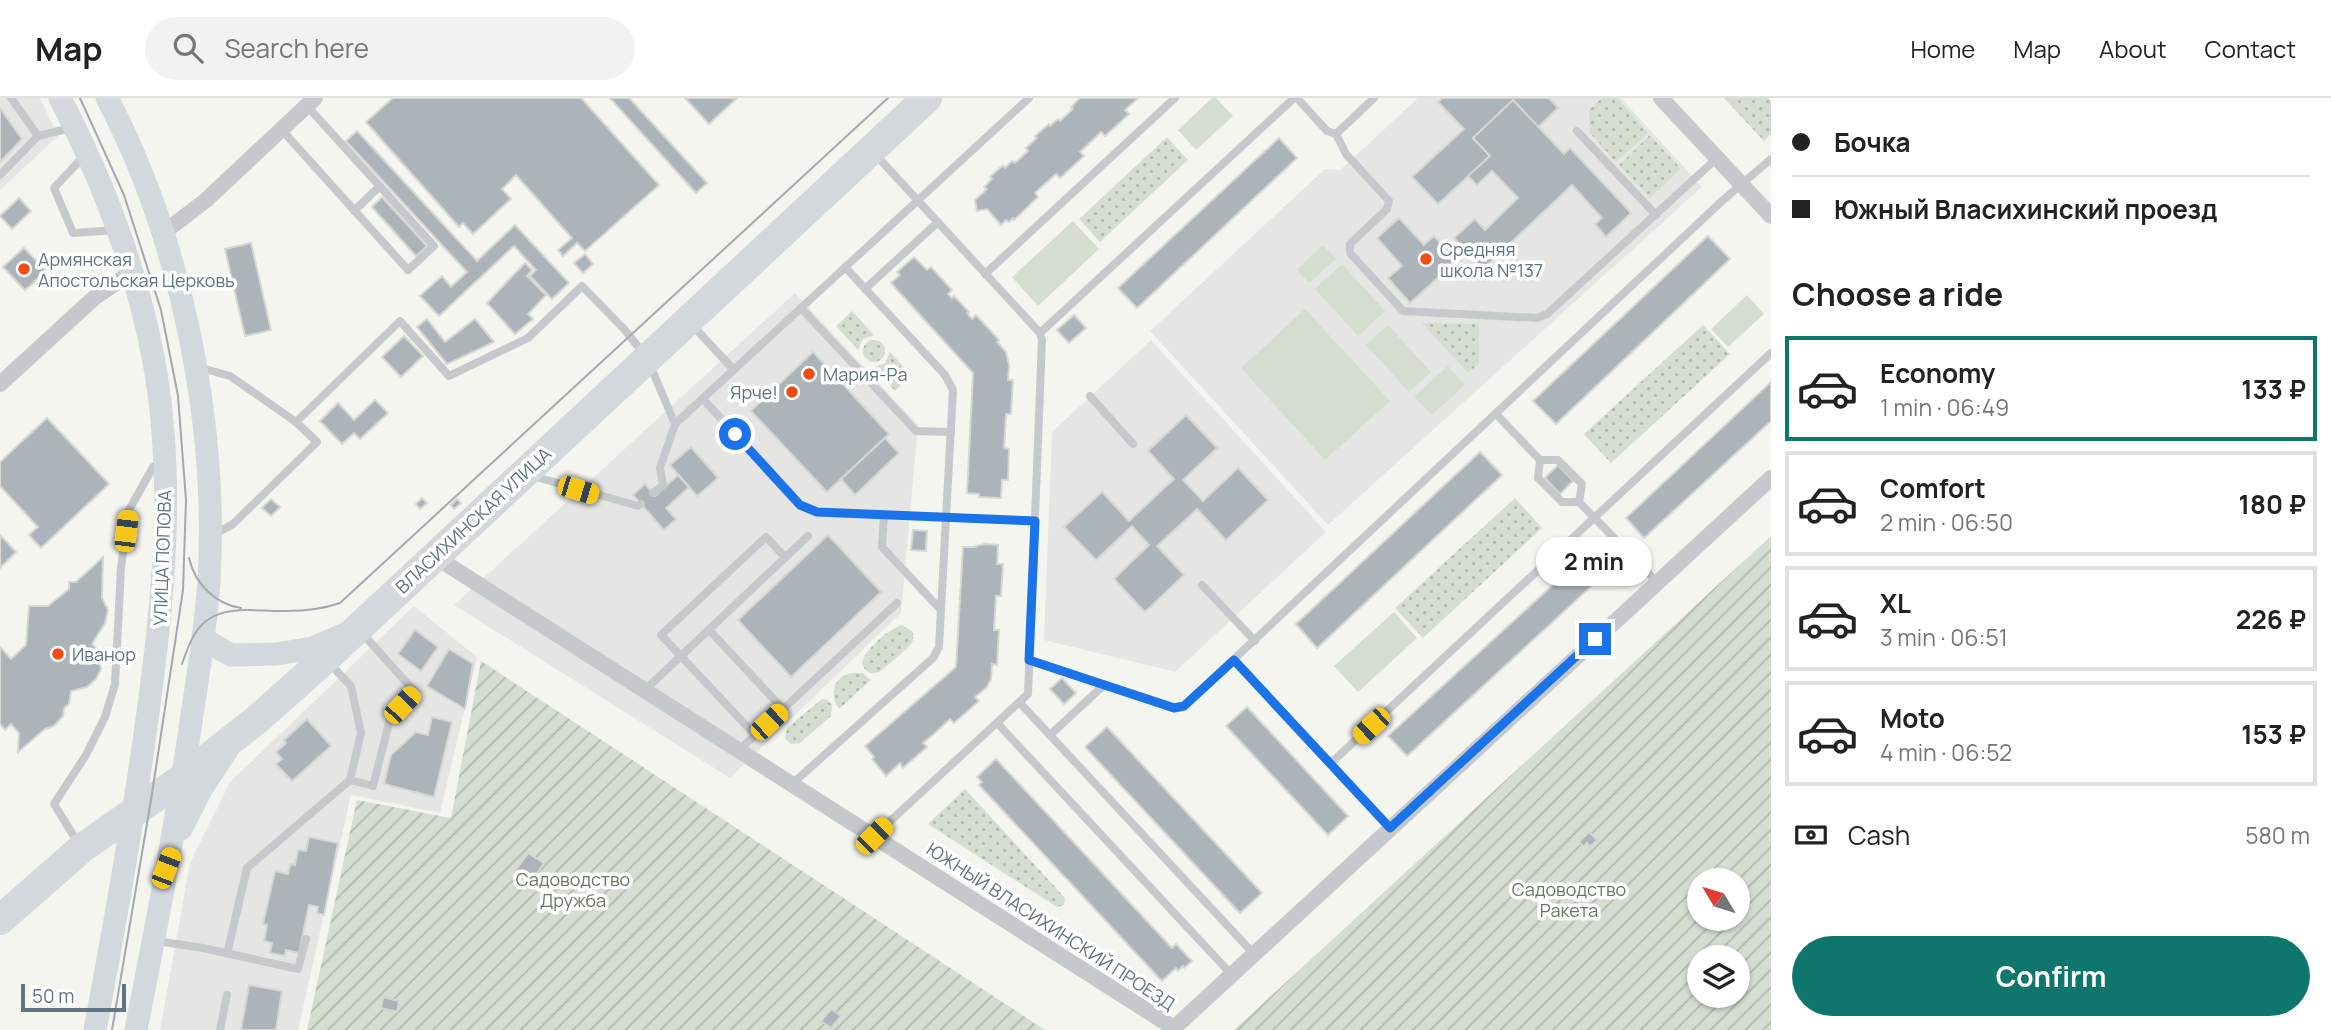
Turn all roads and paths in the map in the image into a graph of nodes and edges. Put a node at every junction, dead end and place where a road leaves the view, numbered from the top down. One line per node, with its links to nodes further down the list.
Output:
1 (10, 98): 15 (lane)
2 (60, 98): 11 (main road, УЛИЦА ПОПОВА)
3 (107, 98): 29 (main road)
4 (927, 98): 16 (highway, ВЛАСИХИНСКАЯ УЛИЦА)
5 (1029, 98): 23 (lane)
6 (1175, 98): 32 (lane)
7 (1295, 98): 14 (lane); 36 (lane)
8 (1374, 98): 14 (lane)
9 (1661, 98): 18 (street)
10 (311, 102): 12 (street); 22 (lane)
11 (75, 127): 15 (lane); 17 (main road, УЛИЦА ПОПОВА)
12 (281, 129): 24 (lane); 29 (street)
13 (1577, 131): 25 (lane)
14 (1336, 134): 25 (lane)
15 (38, 136): 20 (lane)
16 (871, 150): 23 (lane); 35 (highway, ВЛАСИХИНСКАЯ УЛИЦА)
17 (87, 153): 28 (main road, УЛИЦА ПОПОВА); 28 (lane)
18 (1718, 158): 21 (street); 25 (lane)
19 (1771, 159): 21 (lane)
20 (0, 175)
21 (1742, 184): 26 (street); 44 (lane)
22 (380, 187): 24 (lane); 24 (lane)
23 (918, 201): 27 (lane); 30 (lane)
24 (354, 211)
25 (1656, 215)
26 (1771, 216)
27 (938, 222): 32 (lane); 33 (lane)
28 (117, 230): 31 (main road, УЛИЦА ПОПОВА)
29 (163, 233): 39 (main road)
30 (845, 267): 33 (lane); 34 (lane)
31 (132, 272): 41 (street); 50 (main road, УЛИЦА ПОПОВА)
32 (985, 274): 36 (lane)
33 (865, 289): 47 (lane)
34 (801, 308): 40 (lane); 47 (lane)
35 (688, 320): 38 (highway, ВЛАСИХИНСКАЯ УЛИЦА); 40 (lane)
36 (1040, 333): 59 (lane)
37 (1771, 353): 58 (lane)
38 (647, 358): 45 (lane); 46 (lane); 51 (highway, ВЛАСИХИНСКАЯ УЛИЦА)
39 (195, 366): 45 (lane); 61 (main road)
40 (734, 370): 43 (lane)
41 (0, 384)
42 (1090, 396): 48 (lane)
43 (702, 399): 46 (lane); 56 (lane)
44 (1496, 414): 49 (lane); 71 (lane)
45 (296, 422): 61 (lane)
46 (675, 424): 53 (lane)
47 (951, 432): 57 (lane)
48 (1133, 444)
49 (1540, 460): 54 (lane); 54 (lane)
50 (164, 463): 81 (main road, УЛИЦА ПОПОВА); 93 (lane)
51 (524, 473): 55 (lane); 62 (highway, ВЛАСИХИНСКАЯ УЛИЦА)
52 (1771, 478): 64 (street, ЮЖНЫЙ ВЛАСИХИНСКИЙ ПРОЕЗД)
53 (653, 493)
54 (1579, 502): 58 (lane)
55 (641, 504)
56 (884, 514): 57 (lane); 67 (lane)
57 (946, 516): 59 (lane); 67 (lane)
58 (1595, 518): 64 (lane); 86 (lane)
59 (1035, 521): 74 (lane)
60 (808, 536): 63 (lane)
61 (210, 537): 70 (main road)
62 (434, 556): 68 (highway, ВЛАСИХИНСКАЯ УЛИЦА); 77 (street, ЮЖНЫЙ ВЛАСИХИНСКИЙ ПРОЕЗД)
63 (785, 557): 69 (lane); 72 (lane)
64 (1657, 582): 91 (street, ЮЖНЫЙ ВЛАСИХИНСКИЙ ПРОЕЗД)
65 (1202, 585): 71 (lane)
66 (897, 603): 79 (lane)
67 (941, 610): 89 (lane)
68 (358, 628): 70 (main road); 73 (highway, ВЛАСИХИНСКАЯ УЛИЦА); 88 (lane)
69 (709, 630): 72 (lane); 79 (lane)
70 (204, 639): 87 (main road)
71 (1255, 641): 75 (lane)
72 (681, 656): 77 (lane); 82 (lane)
73 (325, 659): 84 (highway, ВЛАСИХИНСКАЯ УЛИЦА); 88 (lane)
74 (1029, 660): 76 (lane); 78 (lane)
75 (1234, 660): 76 (lane); 86 (lane)
76 (1104, 685): 83 (lane)
77 (645, 690): 85 (street, ЮЖНЫЙ ВЛАСИХИНСКИЙ ПРОЕЗД)
78 (1020, 703): 80 (lane); 83 (lane)
79 (783, 709): 82 (lane)
80 (998, 724): 92 (lane); 100 (lane)
81 (147, 725): 90 (main road, УЛИЦА ПОПОВА); 93 (main road)
82 (755, 735): 85 (lane)
83 (1050, 735): 99 (lane)
84 (235, 737): 87 (highway, ВЛАСИХИНСКАЯ УЛИЦА); 94 (main road)
85 (739, 750): 89 (street, ЮЖНЫЙ ВЛАСИХИНСКИЙ ПРОЕЗД)
86 (1330, 764): 91 (lane)
87 (183, 778): 90 (highway, ВЛАСИХИНСКАЯ УЛИЦА); 94 (main road)
88 (350, 780): 98 (lane)
89 (792, 784): 92 (street, ЮЖНЫЙ ВЛАСИХИНСКИЙ ПРОЕЗД)
90 (135, 812): 93 (highway, ВЛАСИХИНСКАЯ УЛИЦА); 102 (main road, УЛИЦА ПОПОВА)
91 (1390, 828): 99 (street, ЮЖНЫЙ ВЛАСИХИНСКИЙ ПРОЕЗД)
92 (874, 836): 100 (street, ЮЖНЫЙ ВЛАСИХИНСКИЙ ПРОЕЗД)
93 (92, 841): 95 (highway, ВЛАСИХИНСКАЯ УЛИЦА)
94 (166, 868): 97 (main road)
95 (0, 919)
96 (306, 939): 98 (lane)
97 (154, 941): 98 (lane); 103 (main road)
98 (227, 954)
99 (1253, 954): 100 (street, ЮЖНЫЙ ВЛАСИХИНСКИЙ ПРОЕЗД)
100 (1231, 974)
101 (226, 995): 104 (lane)
102 (95, 1030)
103 (136, 1030)
104 (220, 1030)

